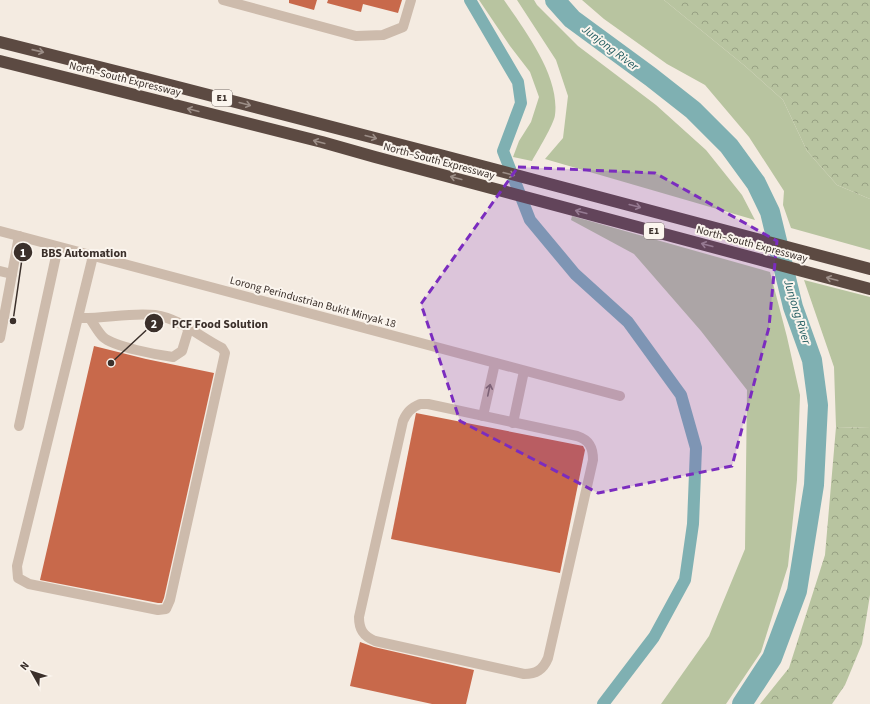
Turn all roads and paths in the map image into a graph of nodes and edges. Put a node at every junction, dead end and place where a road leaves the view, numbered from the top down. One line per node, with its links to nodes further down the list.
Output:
1 (222, 0): 2 (street)
2 (411, 0)
3 (0, 42): 9 (highway, North–South Expressway / E1, one-way to 9)
4 (0, 61): 12 (highway, North–South Expressway / E1, one-way to 4)
5 (0, 231): 6 (street, Lorong Perindustrian Bukit Minyak 18)
6 (19, 236): 7 (street, Lorong Perindustrian Bukit Minyak 18); 11 (street)
7 (58, 247): 8 (street, Lorong Perindustrian Bukit Minyak 18); 22 (street)
8 (93, 256): 13 (street); 17 (street, Lorong Perindustrian Bukit Minyak 18)
9 (870, 269)
10 (0, 271): 11 (street)
11 (12, 274): 16 (street)
12 (870, 289)
13 (78, 318): 14 (street); 15 (street)
14 (90, 319): 15 (street); 15 (street)
15 (189, 328)
16 (0, 338)
17 (495, 363): 18 (street, Lorong Perindustrian Bukit Minyak 18); 20 (street, one-way to 17)
18 (524, 371): 19 (street, Lorong Perindustrian Bukit Minyak 18); 21 (street)
19 (620, 396)
20 (483, 416): 21 (street); 21 (street)
21 (513, 423)
22 (19, 426)

